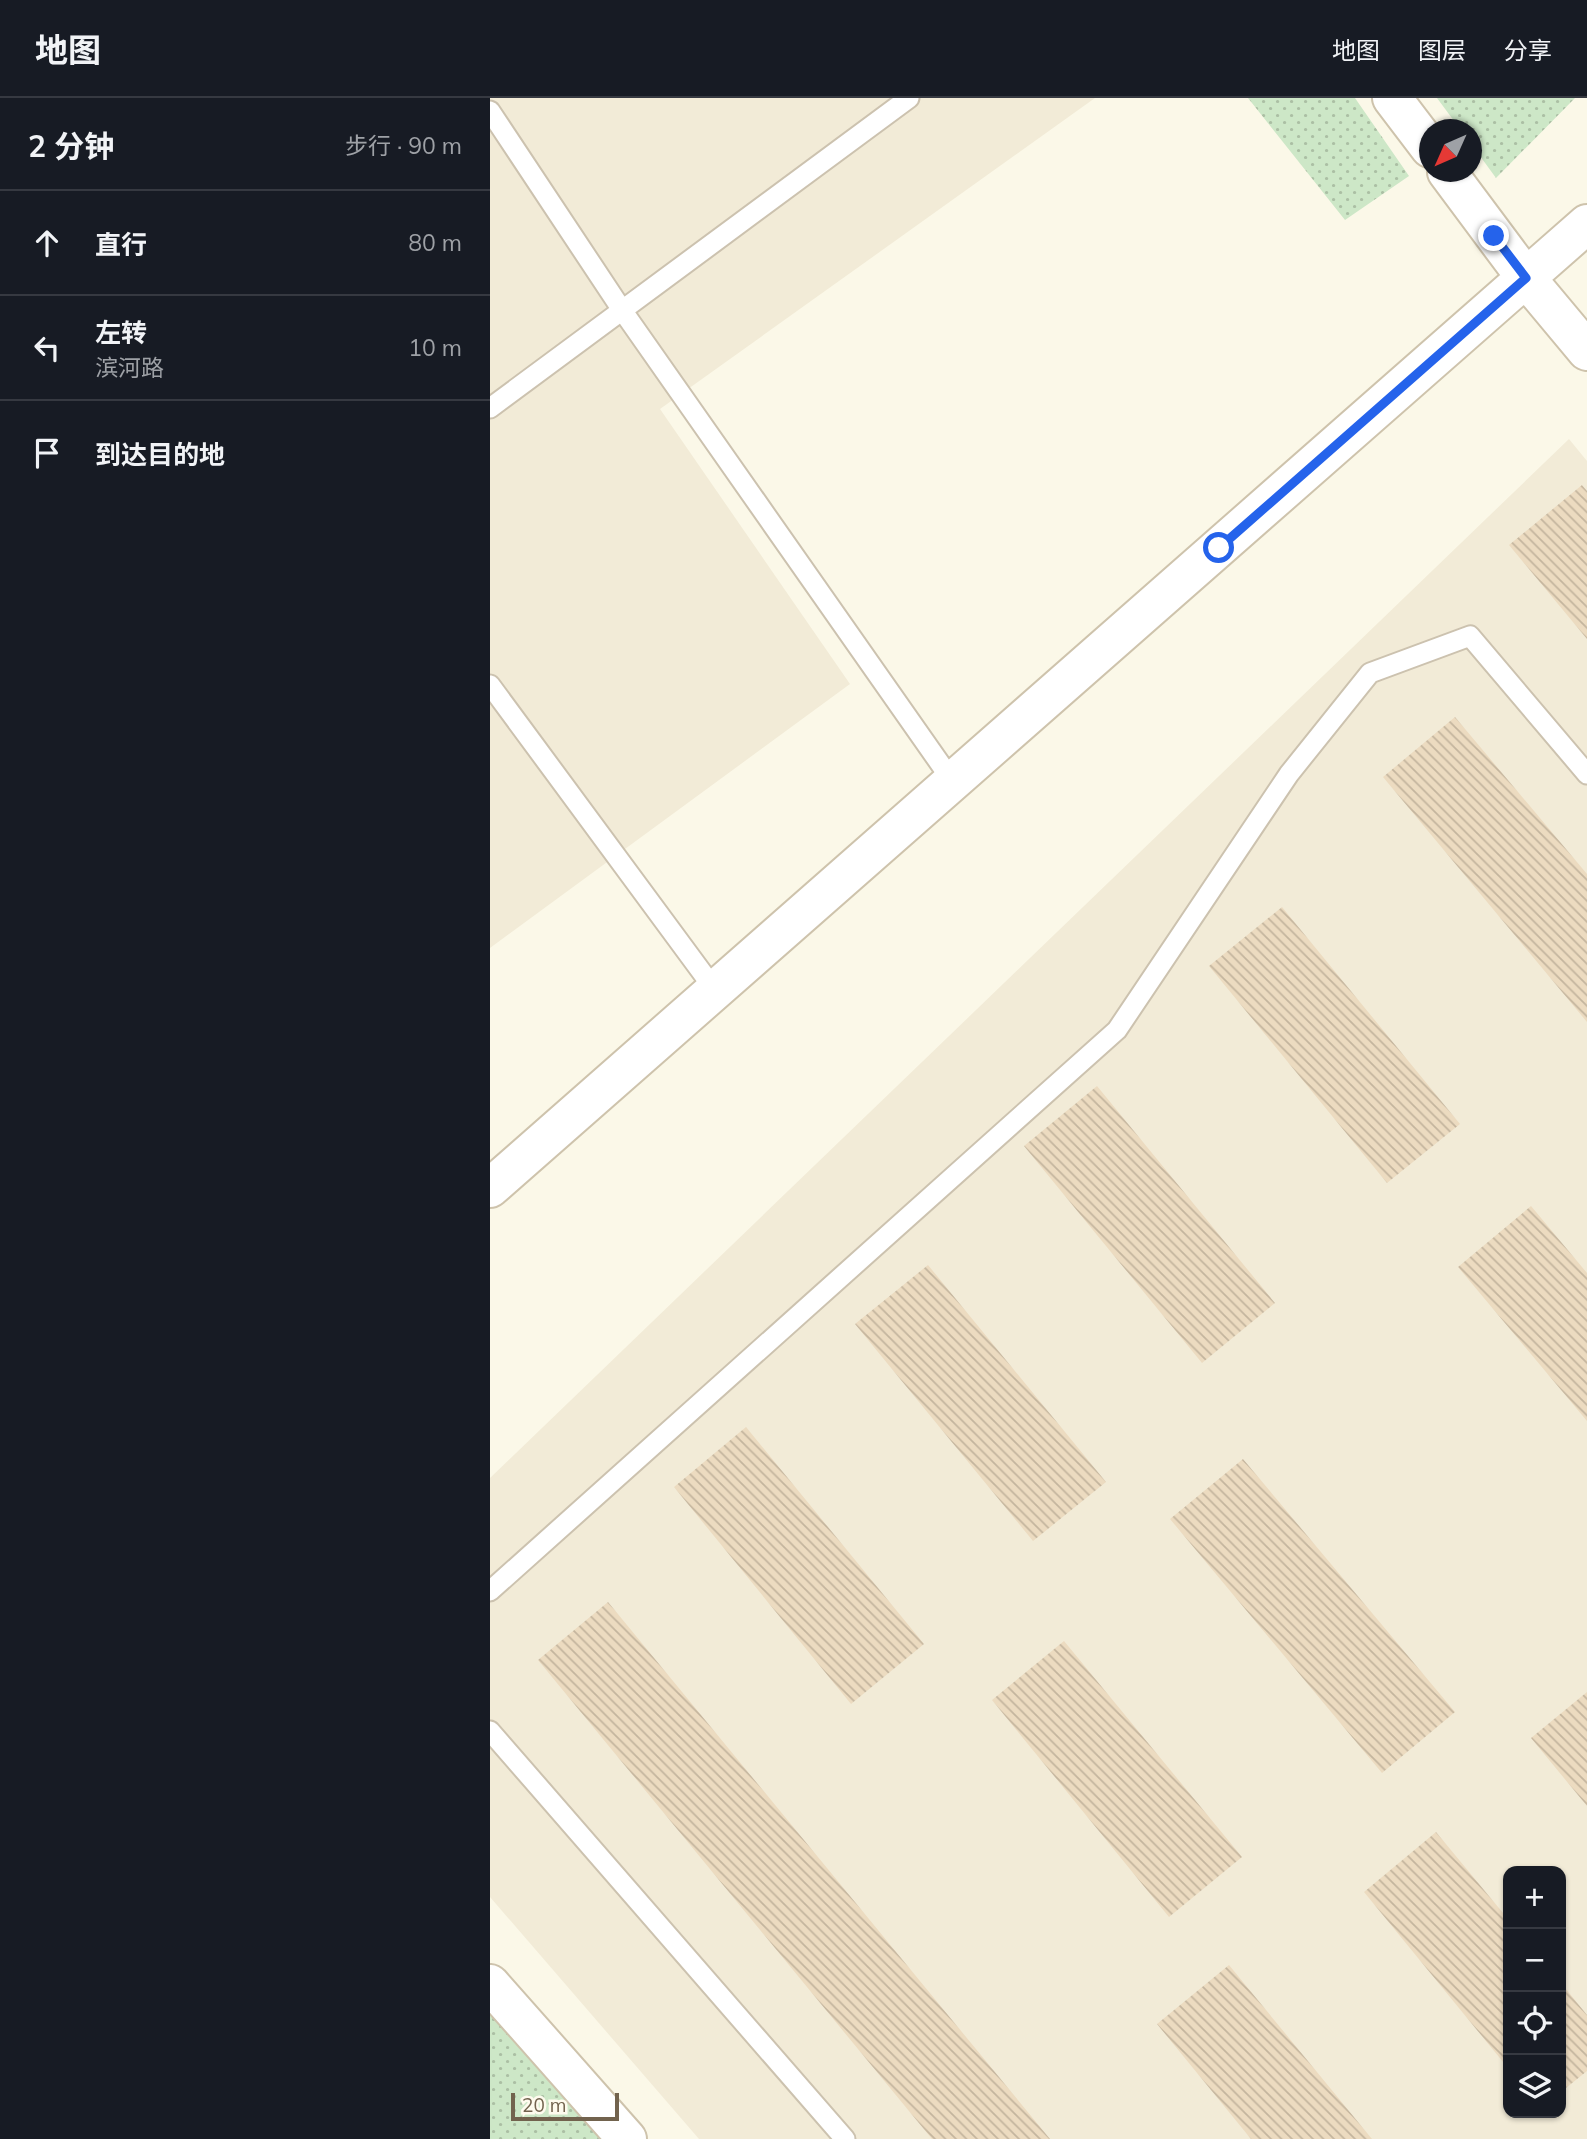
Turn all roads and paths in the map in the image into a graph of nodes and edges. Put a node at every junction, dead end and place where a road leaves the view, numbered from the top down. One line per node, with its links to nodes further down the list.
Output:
1 (909, 98): 8 (lane)
2 (1392, 98): 4 (main road)
3 (490, 111): 8 (lane)
4 (1419, 134)
5 (1454, 182): 7 (main road)
6 (1587, 224): 7 (main road)
7 (1526, 278): 9 (main road); 13 (main road)
8 (622, 310): 10 (lane); 13 (lane)
9 (1587, 351)
10 (490, 408)
11 (490, 685): 14 (lane)
12 (1587, 774): 16 (lane)
13 (953, 782): 14 (main road)
14 (715, 990): 15 (main road)
15 (490, 1187)
16 (490, 1591)
17 (490, 1731): 20 (lane)
18 (490, 1984): 19 (main road)
19 (627, 2139)
20 (845, 2139)

